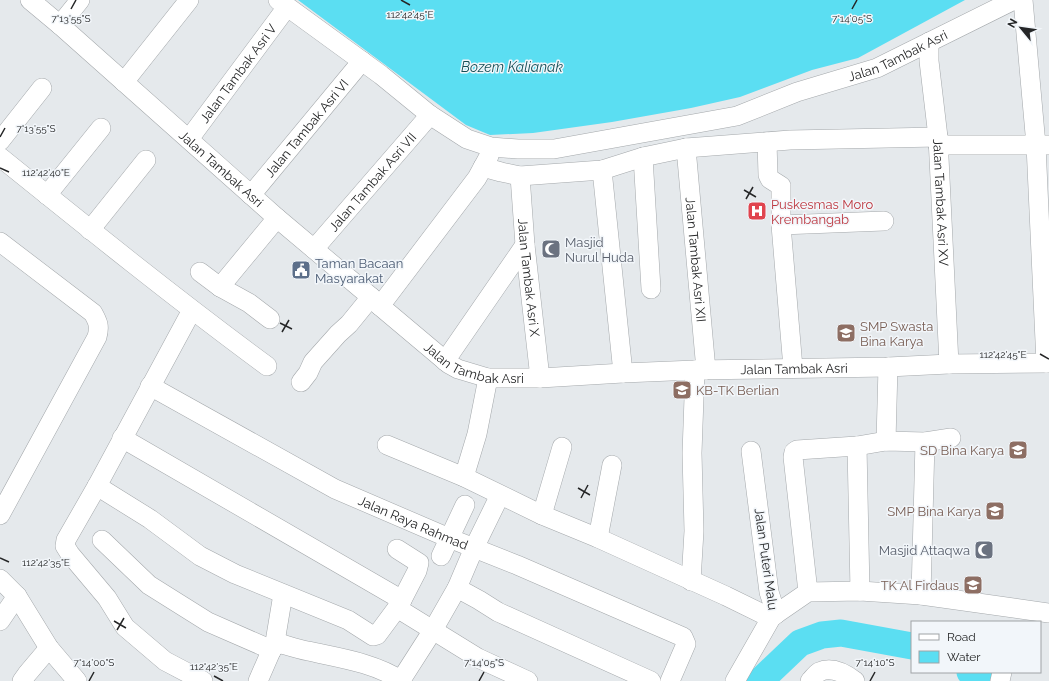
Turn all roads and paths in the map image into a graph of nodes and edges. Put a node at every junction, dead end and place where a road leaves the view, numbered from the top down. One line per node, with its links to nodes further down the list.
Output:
1 (30, 0): 7 (street, Jalan Tambak Asri)
2 (80, 0): 7 (street)
3 (189, 0): 10 (street)
4 (1014, 0): 8 (street, Jalan Tambak Asri)
5 (1023, 0): 18 (street)
6 (282, 4): 9 (street, Jalan Tambak Asri); 14 (street, Jalan Tambak Asri V)
7 (60, 25): 10 (street, Jalan Tambak Asri)
8 (929, 42): 16 (street, Jalan Tambak Asri XV); 19 (street, Jalan Tambak Asri)
9 (362, 61): 12 (street, Jalan Tambak Asri); 28 (street, Jalan Tambak Asri VI)
10 (124, 82): 14 (street, Jalan Tambak Asri)
11 (42, 88): 15 (street)
12 (430, 115): 19 (street, Jalan Tambak Asri); 35 (street, Jalan Tambak Asri VII)
13 (101, 128): 27 (street)
14 (189, 139): 28 (street, Jalan Tambak Asri)
15 (0, 141)
16 (938, 141): 17 (street); 18 (street); 44 (street, Jalan Tambak Asri XV)
17 (767, 142): 20 (street); 31 (street)
18 (1043, 145): 43 (street)
19 (492, 147): 24 (street)
20 (686, 148): 22 (street); 48 (street, Jalan Tambak Asri XII)
21 (0, 157): 27 (street)
22 (643, 157): 25 (street); 38 (street)
23 (146, 160): 32 (street)
24 (483, 167): 26 (street); 39 (street)
25 (602, 170): 26 (street); 49 (street)
26 (520, 176): 34 (street, Jalan Tambak Asri X)
27 (47, 195): 32 (street)
28 (251, 195): 29 (street, Jalan Tambak Asri)
29 (277, 218): 35 (street, Jalan Tambak Asri); 37 (street)
30 (884, 221): 31 (street)
31 (781, 225): 47 (street)
32 (90, 230): 40 (street)
33 (0, 242): 67 (street)
34 (525, 245): 42 (street); 51 (street, Jalan Tambak Asri X)
35 (314, 249): 39 (street, Jalan Tambak Asri)
36 (200, 272): 37 (street)
37 (220, 287): 41 (street)
38 (651, 289)
39 (375, 301): 42 (street, Jalan Tambak Asri); 52 (street)
40 (192, 310): 45 (street); 53 (street)
41 (270, 319)
42 (445, 361): 50 (street, Jalan Tambak Asri)
43 (1048, 363): 44 (street, Jalan Tambak Asri)
44 (950, 364): 46 (street, Jalan Tambak Asri)
45 (267, 366)
46 (888, 367): 47 (street, Jalan Tambak Asri); 56 (street)
47 (793, 368): 48 (street, Jalan Tambak Asri)
48 (700, 370): 49 (street, Jalan Tambak Asri); 76 (street, Jalan Tambak Asri XII)
49 (623, 373): 51 (street, Jalan Tambak Asri)
50 (488, 378): 51 (street, Jalan Tambak Asri); 63 (street)
51 (540, 378)
52 (301, 382)
53 (150, 386): 54 (street); 69 (street, Jalan Raya Rahmad)
54 (122, 438): 64 (street); 83 (street)
55 (951, 438): 57 (street)
56 (886, 441): 57 (street); 59 (street)
57 (925, 442): 81 (street)
58 (387, 445): 63 (street)
59 (857, 446): 78 (street); 79 (street)
60 (562, 447): 68 (street)
61 (751, 451): 86 (street, Jalan Puteri Malu)
62 (612, 465): 70 (street)
63 (464, 477): 65 (street)
64 (97, 486): 80 (street); 95 (street)
65 (500, 495): 68 (street); 72 (street)
66 (465, 505): 69 (street)
67 (0, 515)
68 (542, 515): 70 (street)
69 (449, 538): 72 (street, Jalan Raya Rahmad); 74 (street)
70 (598, 538): 76 (street)
71 (102, 540): 89 (street)
72 (474, 548): 77 (street); 99 (street, Jalan Raya Rahmad)
73 (397, 549): 83 (street)
74 (441, 556)
75 (0, 579): 82 (street)
76 (691, 581): 86 (street)
77 (457, 588): 88 (street); 98 (street)
78 (860, 590): 79 (street); 81 (street)
79 (808, 592): 86 (street)
80 (283, 594): 83 (street); 89 (street)
81 (921, 595): 85 (street)
82 (17, 596): 87 (street); 90 (street)
83 (400, 604): 88 (street)
84 (1049, 613): 85 (street)
85 (1015, 615)
86 (773, 616): 100 (street, Jalan Puteri Malu)
87 (0, 621)
88 (433, 630): 92 (street); 97 (street)
89 (273, 646): 92 (street); 96 (street)
90 (49, 648): 93 (street); 94 (street)
91 (848, 678): 101 (street)
92 (402, 680)
93 (22, 681)
94 (77, 681)
95 (203, 681)
96 (258, 681)
97 (528, 681)
98 (651, 681)
99 (670, 681)
100 (735, 681)
101 (810, 681)

